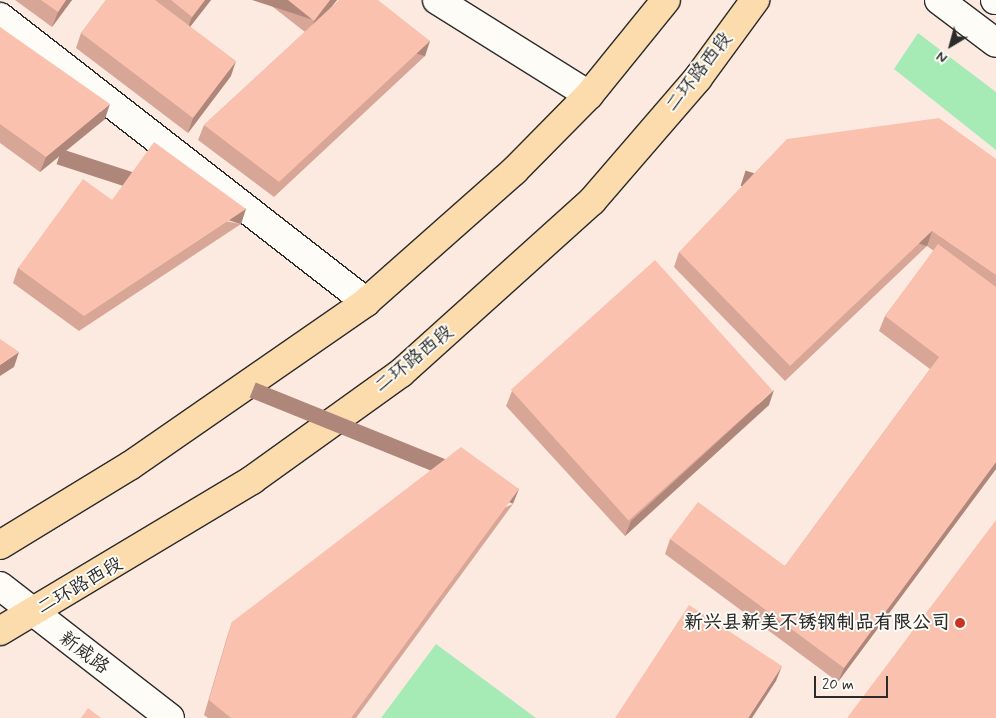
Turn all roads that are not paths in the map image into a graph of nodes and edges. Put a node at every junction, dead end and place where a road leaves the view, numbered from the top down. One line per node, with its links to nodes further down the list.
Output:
1 (437, 0): 7 (street)
2 (666, 0): 7 (main road)
3 (755, 0): 11 (main road, 二环路西段)
4 (939, 0): 6 (street)
5 (0, 17): 8 (street)
6 (996, 43)
7 (589, 95): 8 (main road)
8 (366, 302): 9 (main road)
9 (0, 545)
10 (0, 586): 11 (street, 新威路)
11 (33, 614): 12 (main road, 二环路西段); 13 (street, 新威路)
12 (0, 631)
13 (170, 718)

